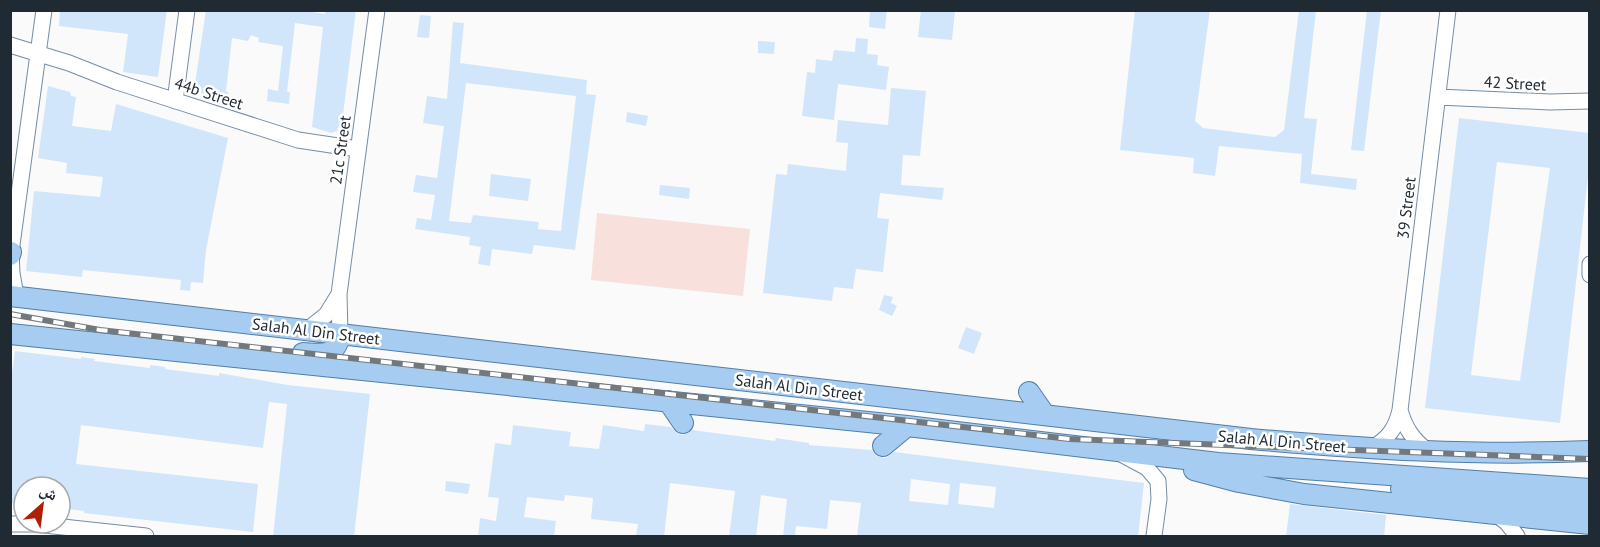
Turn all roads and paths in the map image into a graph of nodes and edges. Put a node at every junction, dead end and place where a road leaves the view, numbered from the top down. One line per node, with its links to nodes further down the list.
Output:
1 (44, 10): 7 (street)
2 (187, 10): 9 (street)
3 (377, 10): 11 (street, 21c Street)
4 (1448, 10): 8 (street, 39 Street)
5 (10, 45): 7 (street, 44b Street)
6 (10, 51): 7 (street, 44b Street)
7 (37, 57): 9 (street, 44b Street); 12 (street)
8 (1438, 97): 10 (street, 42 Street); 27 (street, 39 Street)
9 (176, 101): 11 (street, 44b Street)
10 (1590, 101)
11 (358, 155): 16 (street, 21c Street)
12 (11, 254): 17 (street)
13 (1590, 264): 14 (street)
14 (1590, 275)
15 (110, 290): 18 (main road)
16 (339, 294): 19 (street, 21c Street); 21 (street, 21c Street)
17 (17, 299): 18 (main road, Salah Al Din Street)
18 (92, 306): 19 (main road, Salah Al Din Street)
19 (307, 330): 21 (main road, Salah Al Din Street)
20 (10, 334): 22 (main road, Salah Al Din Street)
21 (340, 334): 23 (main road); 28 (main road, Salah Al Din Street)
22 (33, 336): 23 (main road, Salah Al Din Street); 24 (street)
23 (113, 345): 26 (main road, Salah Al Din Street)
24 (10, 346)
25 (1029, 392): 28 (main road)
26 (668, 401): 29 (main road); 30 (main road, Salah Al Din Street)
27 (1400, 410): 32 (street, 39 Street); 33 (street)
28 (1045, 415): 32 (main road, Salah Al Din Street)
29 (683, 423)
30 (907, 426): 31 (main road); 34 (main road, Salah Al Din Street)
31 (883, 446)
32 (1372, 448): 33 (main road, Salah Al Din Street)
33 (1428, 450): 35 (main road, Salah Al Din Street)
34 (1114, 451): 36 (main road, Salah Al Din Street); 46 (street)
35 (1590, 451)
36 (1143, 454): 37 (main road, Salah Al Din Street); 40 (main road)
37 (1218, 463): 38 (main road, Salah Al Din Street); 39 (main road)
38 (1590, 489)
39 (1590, 507)
40 (1497, 515): 41 (main road); 47 (street)
41 (1539, 519): 42 (main road); 47 (street)
42 (1590, 524)
43 (72, 528): 44 (street)
44 (121, 535): 45 (street)
45 (146, 537)
46 (1154, 537)
47 (1518, 537)

